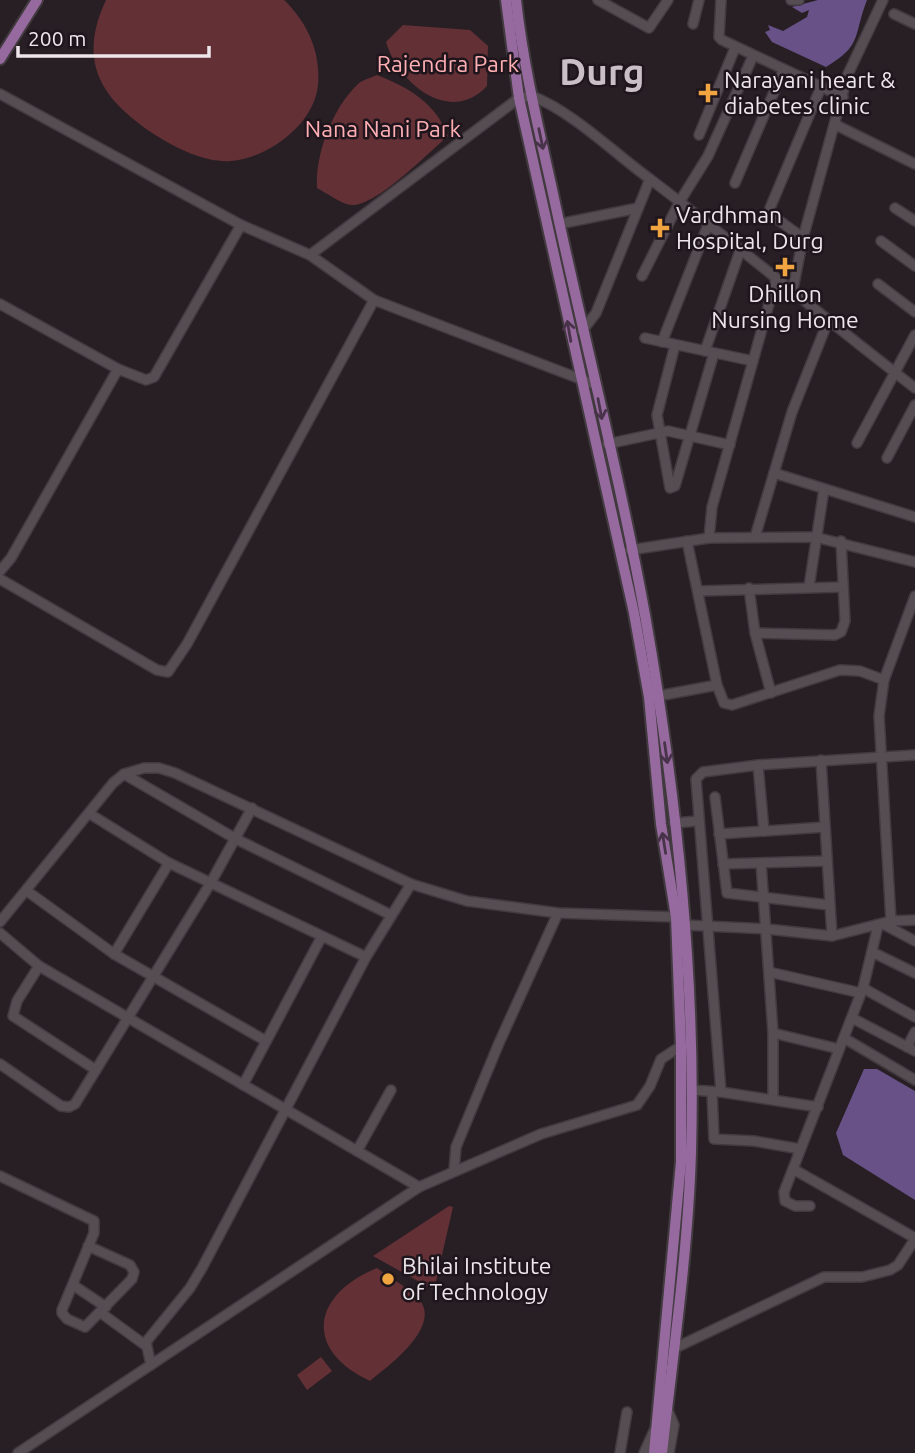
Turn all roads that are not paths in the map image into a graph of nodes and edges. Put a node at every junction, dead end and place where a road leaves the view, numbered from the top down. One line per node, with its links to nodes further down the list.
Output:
1 (37, 0): 16 (main road)
2 (506, 0): 22 (main road)
3 (516, 0): 20 (main road)
4 (597, 0): 5 (street)
5 (668, 0)
6 (699, 0): 12 (street)
7 (722, 0): 14 (street)
8 (791, 0): 9 (street)
9 (799, 0)
10 (883, 0): 21 (street)
11 (894, 14): 13 (street)
12 (693, 24)
13 (915, 24)
14 (735, 48): 15 (street); 24 (street)
15 (753, 56): 17 (street); 28 (street)
16 (0, 59)
17 (783, 71): 18 (street); 27 (street)
18 (821, 87): 21 (street); 35 (street)
19 (0, 94): 33 (street)
20 (532, 96): 22 (street); 26 (street); 32 (main road, one-way to 32)
21 (843, 97): 23 (street)
22 (519, 98): 38 (street); 57 (main road, one-way to 22)
23 (836, 125): 25 (street); 35 (street)
24 (699, 135)
25 (913, 163)
26 (650, 179): 28 (street); 29 (street)
27 (735, 183)
28 (680, 201): 34 (street); 40 (street)
29 (638, 208): 32 (street); 48 (street)
30 (895, 208): 31 (street)
31 (915, 221)
32 (559, 224): 48 (main road)
33 (241, 225): 38 (street); 55 (street)
34 (708, 225): 37 (street); 51 (street)
35 (803, 238): 43 (street)
36 (881, 241): 39 (street)
37 (740, 251): 41 (street); 53 (street)
38 (310, 255): 44 (street)
39 (915, 265)
40 (642, 276)
41 (776, 279): 43 (street); 54 (street)
42 (878, 284): 46 (street)
43 (792, 294): 47 (street)
44 (374, 300): 57 (street); 78 (street)
45 (0, 304): 55 (street)
46 (915, 312)
47 (828, 321): 56 (street); 67 (street)
48 (582, 331): 58 (main road)
49 (915, 335): 56 (street)
50 (645, 338): 51 (street)
51 (662, 342): 52 (street)
52 (675, 345): 53 (street); 61 (street)
53 (709, 352): 54 (street); 62 (street)
54 (753, 361): 65 (street)
55 (118, 369): 77 (street)
56 (894, 372): 59 (street); 63 (street)
57 (581, 380): 58 (street); 114 (main road, one-way to 57)
58 (596, 385): 64 (main road, one-way to 64)
59 (915, 388)
60 (915, 405): 66 (street)
61 (659, 433): 62 (street); 62 (street); 64 (street)
62 (690, 434): 65 (street)
63 (857, 443)
64 (607, 444): 75 (main road)
65 (730, 445): 72 (street)
66 (887, 458)
67 (774, 473): 68 (street); 70 (street)
68 (824, 489): 69 (street); 71 (street)
69 (915, 517)
70 (755, 537): 71 (street); 72 (street)
71 (815, 537): 74 (street); 79 (street)
72 (709, 538): 73 (street)
73 (687, 541): 75 (street); 82 (street)
74 (841, 541): 76 (street); 80 (street)
75 (630, 550): 88 (main road)
76 (915, 562)
77 (0, 571)
78 (0, 579)
79 (809, 587): 80 (street); 81 (street)
80 (843, 587): 84 (street)
81 (748, 588): 82 (street); 84 (street)
82 (698, 592): 85 (street)
83 (915, 596): 86 (street)
84 (755, 633): 87 (street)
85 (717, 685): 87 (street); 88 (street)
86 (883, 686): 87 (street); 89 (street)
87 (771, 693)
88 (658, 695): 97 (main road, one-way to 97)
89 (880, 755): 90 (street); 91 (street); 116 (street)
90 (915, 755)
91 (821, 760): 92 (street); 98 (street)
92 (758, 765): 97 (street); 99 (street)
93 (124, 774): 95 (street); 96 (street); 101 (street)
94 (715, 797): 100 (street)
95 (252, 808): 101 (street); 107 (street)
96 (90, 814): 103 (street); 108 (street)
97 (687, 822): 114 (main road); 117 (street)
98 (825, 827): 99 (street); 102 (street)
99 (764, 831): 100 (street)
100 (719, 834): 105 (street)
101 (236, 839): 106 (street); 112 (street)
102 (826, 861): 104 (street); 110 (street)
103 (169, 863): 106 (street); 124 (street)
104 (761, 863): 105 (street); 109 (street)
105 (723, 864): 109 (street)
106 (210, 884): 121 (street); 129 (street)
107 (411, 884): 111 (street); 112 (street)
108 (27, 891): 115 (street); 124 (street)
109 (764, 899): 110 (street); 118 (street)
110 (829, 905): 120 (street)
111 (558, 913): 114 (street); 154 (street)
112 (391, 915): 125 (street)
113 (915, 920): 116 (street)
114 (680, 921): 117 (street); 138 (main road); 146 (main road)
115 (0, 922)
116 (884, 924): 120 (street); 122 (street); 123 (street)
117 (706, 926): 118 (street); 147 (street)
118 (766, 929): 120 (street); 127 (street)
119 (0, 933): 126 (street)
120 (832, 936)
121 (321, 938): 125 (street); 137 (street)
122 (915, 941)
123 (872, 952): 128 (street); 130 (street)
124 (114, 954): 129 (street)
125 (366, 957): 150 (street)
126 (39, 966): 133 (street); 142 (street)
127 (769, 972): 130 (street); 134 (street)
128 (915, 974)
129 (152, 976): 133 (street); 137 (street)
130 (862, 990): 131 (street); 132 (street)
131 (852, 1017): 136 (street); 140 (street)
132 (915, 1017)
133 (127, 1020): 142 (street); 144 (street)
134 (773, 1032): 139 (street); 148 (street)
135 (915, 1032): 140 (street)
136 (844, 1038): 139 (street); 143 (street)
137 (266, 1041): 144 (street)
138 (681, 1046): 154 (street); 166 (main road)
139 (839, 1049): 149 (street)
140 (911, 1049)
141 (0, 1063): 142 (street)
142 (96, 1070)
143 (915, 1080)
144 (243, 1085): 150 (street)
145 (391, 1090): 152 (street)
146 (692, 1090): 147 (street); 163 (main road)
147 (716, 1092): 148 (street); 151 (street)
148 (773, 1098): 149 (street)
149 (818, 1107): 151 (street)
150 (284, 1108): 152 (street); 162 (street)
151 (800, 1150): 153 (street)
152 (357, 1151): 156 (street)
153 (793, 1169): 157 (street); 158 (street)
154 (454, 1171): 156 (street)
155 (0, 1176): 159 (street)
156 (419, 1187): 164 (street)
157 (810, 1206)
158 (915, 1238): 163 (street)
159 (88, 1247): 160 (street); 161 (street)
160 (72, 1285): 161 (street); 161 (street)
161 (103, 1310): 162 (street)
162 (145, 1345): 164 (street)
163 (675, 1348): 167 (main road)
164 (151, 1365): 168 (street)
165 (627, 1412): 169 (street)
166 (654, 1431): 167 (main road); 170 (street)
167 (660, 1451)
168 (18, 1453)
169 (620, 1453)
170 (644, 1453)

